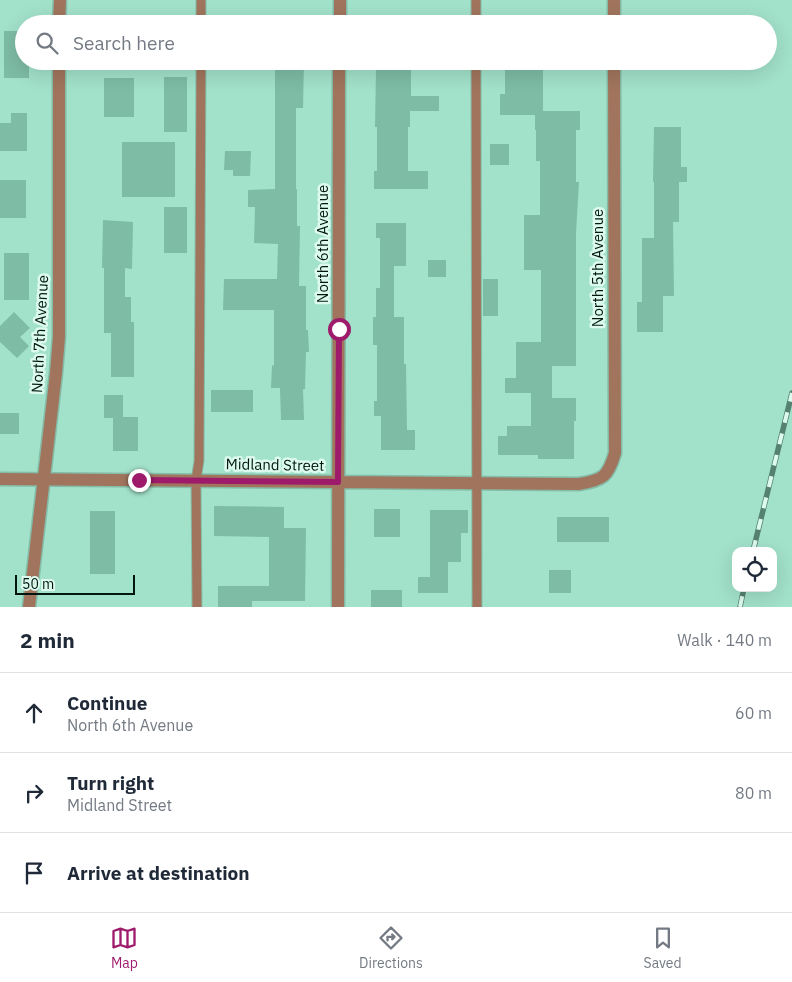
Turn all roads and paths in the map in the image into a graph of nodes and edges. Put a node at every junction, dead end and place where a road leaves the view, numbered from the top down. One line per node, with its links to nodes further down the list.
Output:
1 (60, 0): 6 (street)
2 (201, 0): 7 (lane)
3 (340, 0): 8 (street)
4 (476, 0): 9 (lane)
5 (614, 0): 10 (street)
6 (60, 15)
7 (201, 15)
8 (340, 15)
9 (476, 15)
10 (614, 15)
11 (59, 70): 18 (street, North 7th Avenue)
12 (200, 70): 19 (lane)
13 (339, 70): 20 (street, North 6th Avenue)
14 (476, 70): 21 (lane)
15 (614, 70): 16 (street, North 5th Avenue)
16 (606, 474): 21 (street, Midland Street)
17 (0, 479): 18 (street, Midland Street)
18 (44, 479): 19 (street, Midland Street); 22 (street, North 7th Avenue)
19 (196, 480): 20 (street, Midland Street); 23 (lane)
20 (338, 482): 21 (street, Midland Street); 24 (street, North 6th Avenue)
21 (476, 482): 25 (lane)
22 (29, 607)
23 (197, 607)
24 (338, 607)
25 (477, 607)

